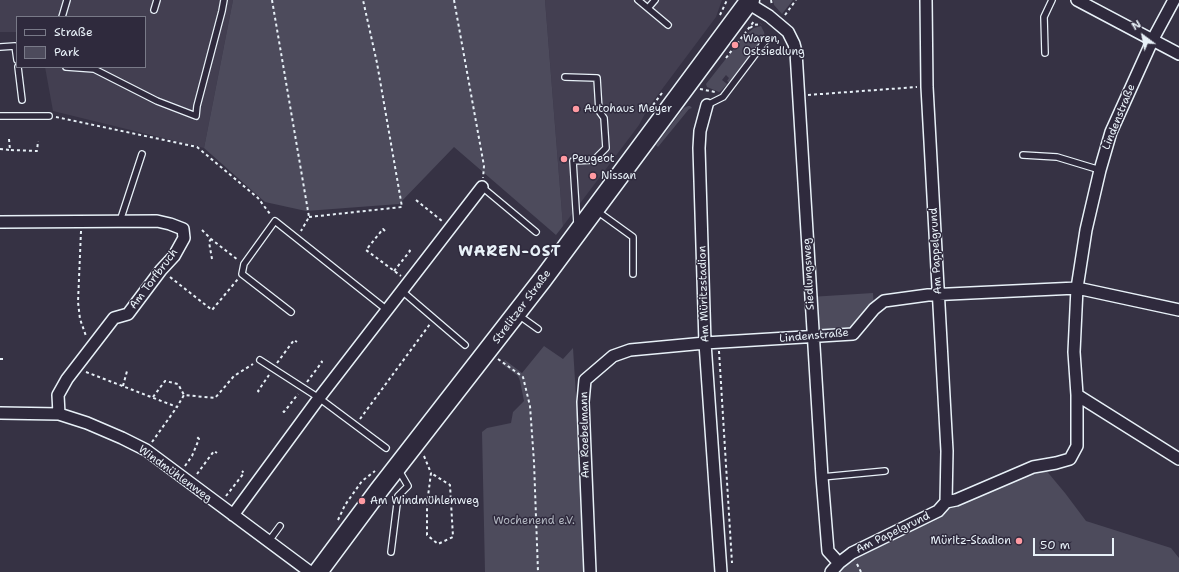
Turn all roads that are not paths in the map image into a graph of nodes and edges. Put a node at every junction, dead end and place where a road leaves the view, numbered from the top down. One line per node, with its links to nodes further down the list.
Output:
1 (67, 0): 13 (lane)
2 (157, 0): 12 (lane)
3 (224, 0): 22 (lane)
4 (638, 0): 11 (lane)
5 (655, 0): 11 (lane)
6 (926, 0): 40 (street, Am Pappelgrund)
7 (1052, 0): 19 (lane)
8 (1077, 0): 15 (street)
9 (1174, 0): 15 (street, Lindenstraße)
10 (747, 1): 32 (main road, Strelitzer Straße); 46 (street, Siedlungsweg)
11 (648, 8): 14 (lane)
12 (154, 10)
13 (62, 16)
14 (668, 25)
15 (1153, 39): 20 (street); 30 (street, Lindenstraße)
16 (766, 40): 25 (lane, Am Müritzstadion)
17 (0, 47): 18 (lane)
18 (16, 53)
19 (1045, 53)
20 (1179, 54)
21 (18, 68): 24 (lane)
22 (80, 68)
23 (565, 77): 36 (lane)
24 (22, 100)
25 (707, 105): 47 (street, Am Müritzstadion)
26 (0, 116): 27 (lane)
27 (49, 116)
28 (142, 154): 34 (lane)
29 (1023, 155): 30 (lane)
30 (1100, 170): 39 (street, Lindenstraße)
31 (482, 187): 35 (lane); 38 (street)
32 (595, 210): 36 (main road, Strelitzer Straße); 37 (lane)
33 (0, 222): 34 (street, Am Torfbruch)
34 (120, 222): 53 (street, Am Torfbruch)
35 (536, 232)
36 (578, 233): 44 (main road, Strelitzer Straße)
37 (633, 274)
38 (405, 287): 41 (street); 48 (lane)
39 (1077, 288): 40 (street, Lindenstraße); 42 (street, Lindenstraße); 50 (street, Lindenstraße)
40 (939, 295): 46 (street, Lindenstraße); 59 (street, Am Pappelgrund)
41 (387, 310): 43 (lane); 51 (street)
42 (1179, 310)
43 (291, 312)
44 (516, 314): 45 (lane); 56 (main road, Strelitzer Straße)
45 (538, 329)
46 (816, 337): 47 (street, Lindenstraße); 58 (street, Siedlungsweg)
47 (705, 343): 67 (street, Am Roebelmann); 68 (street, Am Müritzstadion)
48 (465, 345)
49 (260, 360): 51 (lane)
50 (1077, 395): 55 (street); 59 (street, Lindenstraße)
51 (320, 398): 54 (lane); 60 (street)
52 (0, 413): 53 (street, Windmühlenweg)
53 (59, 414): 60 (street, Windmühlenweg)
54 (386, 448)
55 (1179, 459)
56 (400, 462): 63 (lane); 66 (main road, Strelitzer Straße)
57 (885, 471): 58 (lane)
58 (825, 477): 64 (street, Siedlungsweg)
59 (946, 502): 64 (street, Am Papelgrund)
60 (233, 515): 62 (street, Windmühlenweg)
61 (280, 526): 62 (lane)
62 (269, 541): 65 (street, Windmühlenweg)
63 (391, 552)
64 (839, 563): 69 (street)
65 (310, 572)
66 (318, 572)
67 (590, 572)
68 (721, 572)
69 (830, 572)

